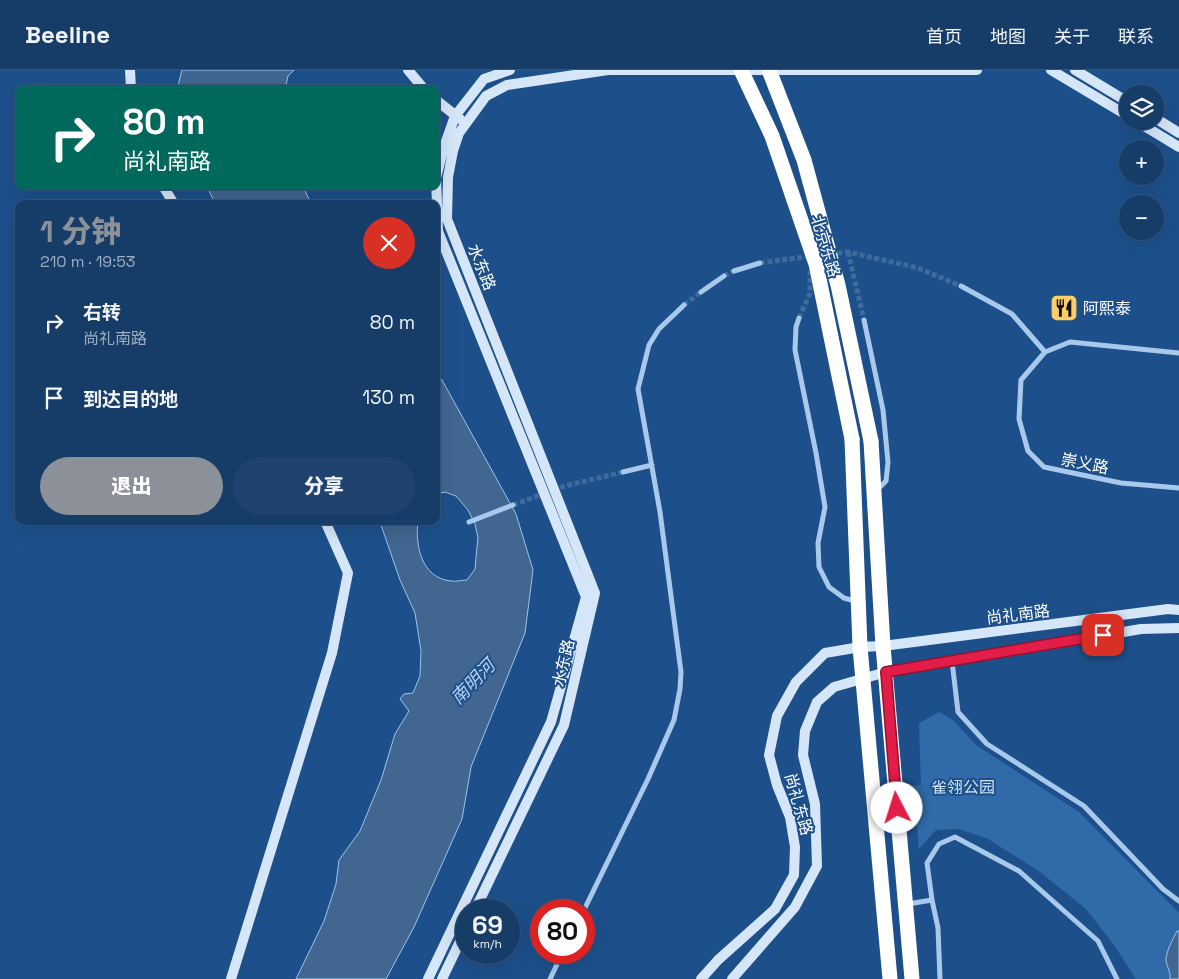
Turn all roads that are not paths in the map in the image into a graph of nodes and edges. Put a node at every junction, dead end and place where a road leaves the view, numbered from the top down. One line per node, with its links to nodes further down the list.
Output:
1 (130, 70): 9 (main road)
2 (408, 70): 10 (main road)
3 (510, 70): 14 (main road, 水东路)
4 (741, 70): 39 (highway, 北京东路, bridge)
5 (769, 70): 35 (highway, 北京东路, bridge)
6 (977, 70): 15 (main road, 水东路)
7 (1051, 70): 13 (main road)
8 (1075, 70): 11 (main road)
9 (131, 85)
10 (420, 85)
11 (1119, 97)
12 (440, 103): 14 (main road)
13 (1119, 111)
14 (455, 116): 15 (main road); 20 (main road, 水东路)
15 (465, 123): 47 (main road, 水东路)
16 (1164, 124): 18 (main road)
17 (1151, 130): 19 (main road)
18 (1179, 133)
19 (1179, 147)
20 (440, 162)
21 (440, 236): 55 (main road, 水东路)
22 (760, 263): 23 (street)
23 (734, 271)
24 (724, 276): 26 (street)
25 (961, 286): 30 (street)
26 (701, 292)
27 (684, 305): 32 (street)
28 (799, 318): 39 (street)
29 (864, 320): 35 (street)
30 (1045, 352): 31 (street, 崇义路); 34 (street, 崇义路)
31 (1179, 353)
32 (652, 465): 33 (street); 48 (street)
33 (623, 472)
34 (1179, 488)
35 (874, 493): 42 (highway, 北京东路)
36 (513, 506): 37 (street)
37 (469, 522)
38 (327, 525): 54 (main road)
39 (858, 602): 43 (highway, 北京东路)
40 (1179, 610): 42 (main road, 尚礼南路)
41 (1179, 628): 44 (main road, 尚礼南路)
42 (883, 646): 43 (main road, 尚礼南路); 45 (highway, 北京东路)
43 (860, 648): 46 (highway, 北京东路); 58 (main road, 尚礼东路)
44 (952, 661): 45 (main road, 尚礼南路); 50 (street)
45 (886, 672): 46 (main road, 尚礼南路); 51 (highway, 北京东路)
46 (863, 678): 59 (main road, 尚礼东路); 60 (highway, 北京东路)
47 (480, 899)
48 (589, 899)
49 (932, 900): 51 (street); 62 (street); 63 (street)
50 (1179, 901)
51 (905, 904): 61 (highway, 北京东路)
52 (455, 951): 56 (main road)
53 (557, 964): 57 (street)
54 (231, 979)
55 (428, 979)
56 (442, 979)
57 (550, 979)
58 (701, 979)
59 (732, 979)
60 (890, 979)
61 (912, 979)
62 (940, 979)
63 (1116, 979)

